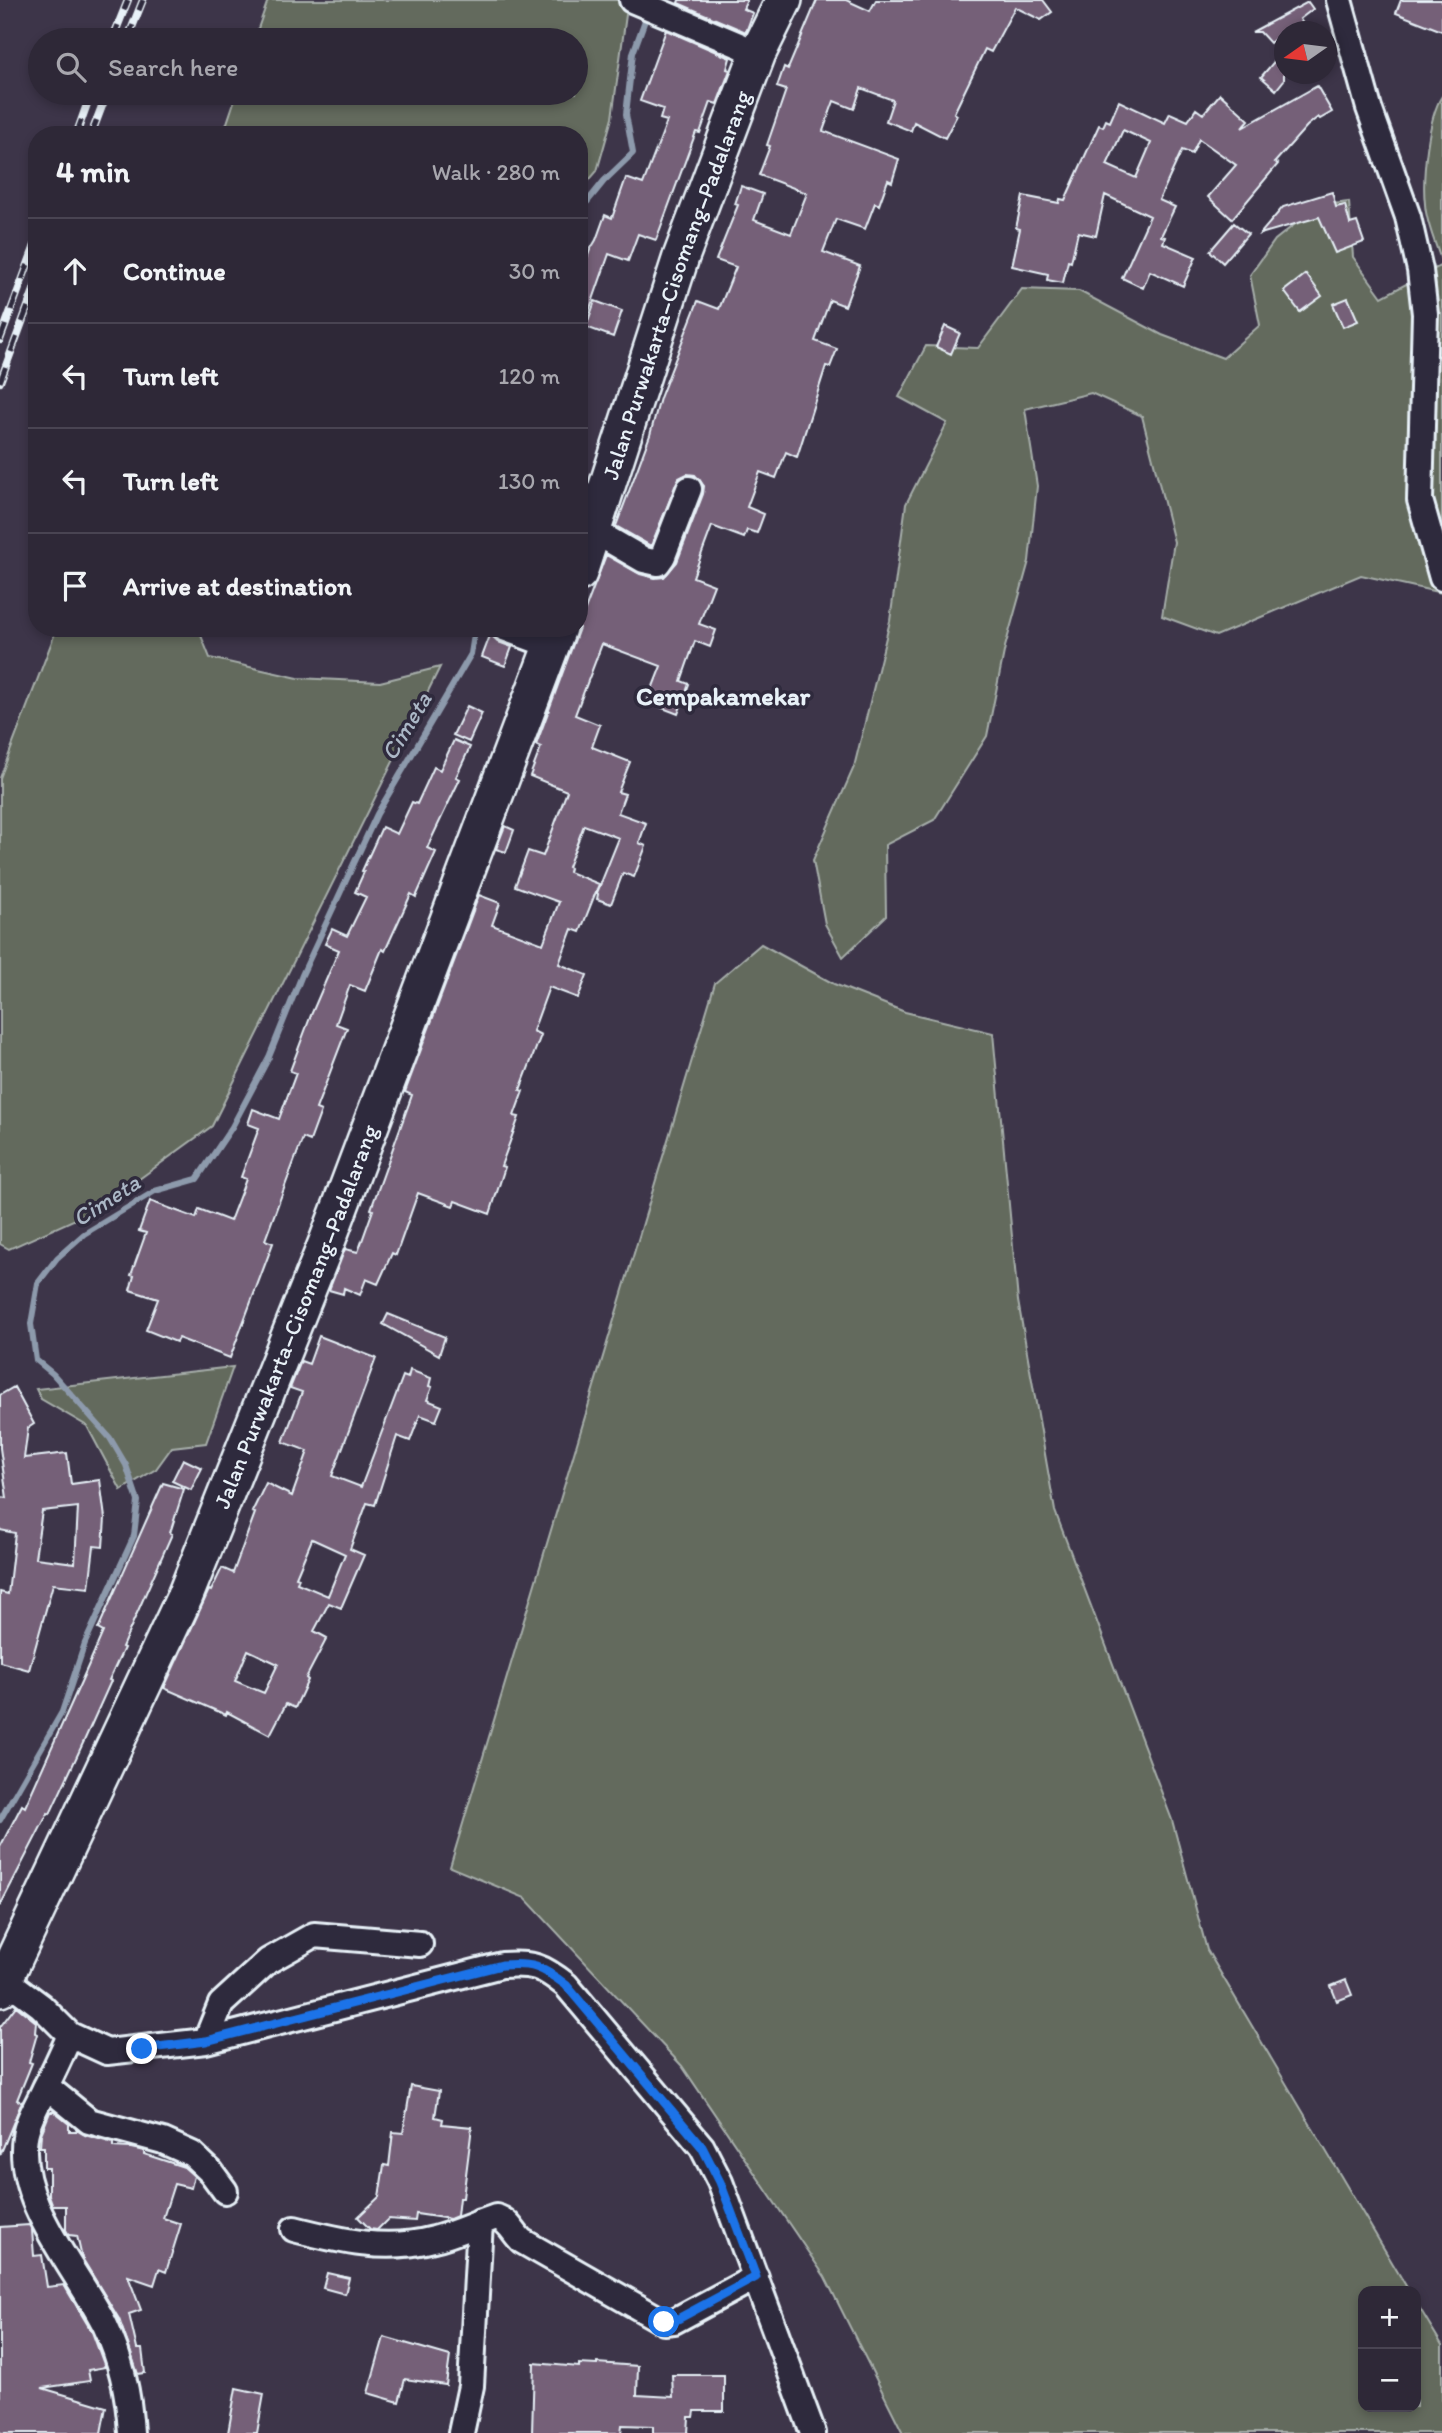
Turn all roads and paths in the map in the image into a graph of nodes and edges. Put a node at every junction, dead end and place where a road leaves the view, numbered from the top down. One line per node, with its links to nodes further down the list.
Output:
1 (632, 0): 4 (street)
2 (785, 0): 4 (highway, Jalan Purwakarta–Cisomang–Padalarang)
3 (1339, 0): 8 (street)
4 (758, 53): 6 (highway, Jalan Purwakarta–Cisomang–Padalarang)
5 (689, 489): 6 (street)
6 (594, 531): 7 (highway, Jalan Purwakarta–Cisomang–Padalarang)
7 (588, 548)
8 (1442, 579)
9 (555, 637): 11 (highway, Jalan Purwakarta–Cisomang–Padalarang)
10 (420, 1944): 13 (street)
11 (3, 1982): 12 (street)
12 (70, 2035): 13 (street); 14 (street)
13 (206, 2041): 18 (street)
14 (46, 2086): 15 (street); 19 (street)
15 (225, 2192)
16 (480, 2222): 17 (street); 18 (street); 20 (street)
17 (294, 2229)
18 (756, 2277): 21 (street)
19 (131, 2433)
20 (461, 2433)
21 (813, 2433)

